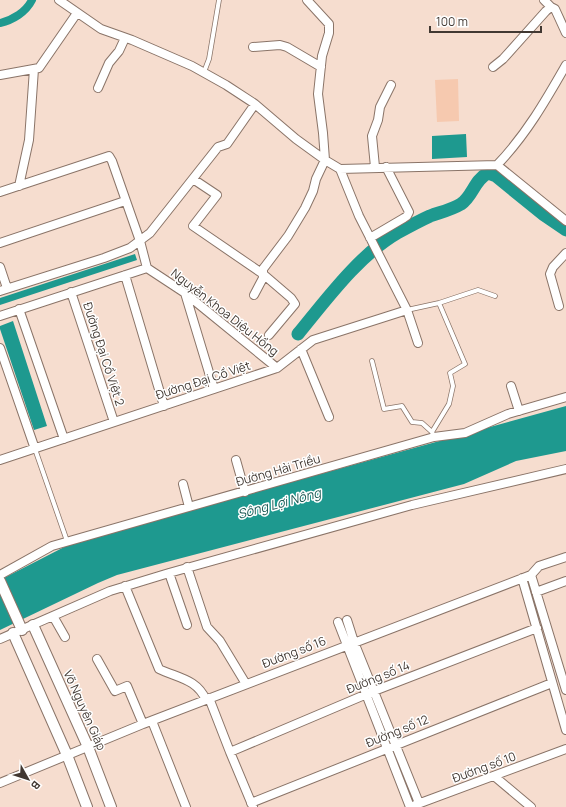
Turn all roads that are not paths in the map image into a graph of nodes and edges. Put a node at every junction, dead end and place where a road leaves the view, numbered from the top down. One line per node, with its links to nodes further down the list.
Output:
1 (59, 0): 6 (street)
2 (218, 0): 14 (lane)
3 (307, 0): 11 (street)
4 (544, 0): 5 (street)
5 (551, 7): 7 (street); 12 (street)
6 (77, 13): 8 (street); 13 (street)
7 (566, 33)
8 (124, 38): 14 (street); 17 (street)
9 (253, 47): 11 (street)
10 (566, 65): 20 (street)
11 (321, 67): 19 (street)
12 (493, 67)
13 (34, 70): 15 (street); 25 (street)
14 (204, 72): 18 (street)
15 (0, 75)
16 (391, 85): 21 (street)
17 (98, 88)
18 (255, 104): 19 (street); 24 (street)
19 (325, 160): 23 (street); 35 (street)
20 (497, 165): 22 (street); 28 (street)
21 (375, 167): 22 (street); 23 (street)
22 (386, 167): 29 (street)
23 (340, 169): 29 (street)
24 (193, 179): 30 (street); 35 (street)
25 (19, 186): 26 (street); 27 (street)
26 (0, 192)
27 (124, 201): 30 (street); 31 (street)
28 (566, 221)
29 (371, 240): 45 (street)
30 (140, 241): 34 (street); 37 (street)
31 (0, 243)
32 (566, 253): 43 (street)
33 (0, 267): 37 (street)
34 (147, 268): 36 (street); 39 (street, Nguyễn Khoa Diệu Hồng)
35 (263, 274): 40 (street); 47 (street)
36 (125, 275): 38 (street); 56 (street)
37 (4, 289)
38 (71, 292): 44 (street); 59 (street, Đường Đại Cồ Việt 2)
39 (185, 293): 52 (street, Nguyễn Khoa Diệu Hồng); 54 (street)
40 (254, 295)
41 (495, 296): 42 (lane)
42 (439, 302): 45 (lane); 60 (lane)
43 (559, 306)
44 (19, 309): 46 (street); 61 (street)
45 (407, 310): 48 (street); 50 (street, Đường Đại Cồ Việt)
46 (0, 316)
47 (269, 335)
48 (418, 343)
49 (0, 348): 62 (street)
50 (301, 349): 52 (street, Đường Đại Cồ Việt); 58 (street)
51 (372, 361): 60 (lane)
52 (277, 368): 54 (street, Đường Đại Cồ Việt)
53 (510, 386): 57 (street)
54 (214, 389): 56 (street, Đường Đại Cồ Việt)
55 (566, 397): 57 (street, Đường Hải Triều)
56 (164, 406): 59 (street, Đường Đại Cồ Việt)
57 (519, 411): 60 (street, Đường Hải Triều)
58 (329, 417)
59 (114, 422): 61 (street, Đường Đại Cồ Việt)
60 (433, 434): 67 (street, Đường Hải Triều)
61 (64, 439): 62 (street, Đường Đại Cồ Việt)
62 (35, 449): 63 (street, Đường Đại Cồ Việt); 69 (lane)
63 (0, 460)
64 (236, 460): 67 (street)
65 (566, 469): 71 (street)
66 (183, 484): 68 (street)
67 (245, 492): 68 (street, Đường Hải Triều)
68 (189, 507): 69 (street, Đường Hải Triều)
69 (68, 542): 75 (street, Đường Hải Triều)
70 (566, 557): 73 (street, Đường số 16)
71 (187, 567): 72 (street); 92 (street)
72 (169, 573): 77 (street); 83 (street)
73 (531, 574): 74 (street, Đường số 16); 78 (street)
74 (522, 578): 85 (street); 88 (street, Đường số 16)
75 (0, 579): 84 (street)
76 (566, 581): 78 (street)
77 (125, 586): 79 (street); 96 (street)
78 (536, 592): 90 (street)
79 (53, 616): 82 (street); 86 (street)
80 (347, 620): 88 (street)
81 (338, 622): 88 (street)
82 (33, 624): 84 (street); 101 (street, Võ Nguyên Giáp)
83 (187, 625)
84 (18, 628): 87 (street); 105 (street)
85 (537, 628): 91 (street); 93 (street, Đường số 14)
86 (65, 637)
87 (0, 639)
88 (350, 643): 92 (street, Đường số 16); 93 (street); 95 (street)
89 (97, 659): 98 (street)
90 (564, 676): 94 (street)
91 (552, 683): 99 (street); 100 (street, Đường số 12)
92 (246, 684): 96 (street, Đường số 16)
93 (374, 690): 95 (street, Đường số 14); 100 (street)
94 (566, 690)
95 (366, 694): 102 (street); 104 (street, Đường số 14)
96 (208, 699): 97 (street, Đường số 16); 104 (street)
97 (152, 721): 98 (street, Đường số 16); 112 (street)
98 (143, 724): 101 (street, Đường số 16)
99 (566, 730)
100 (396, 744): 102 (street, Đường số 12); 108 (street)
101 (88, 747): 105 (street, Đường số 16); 111 (street, Võ Nguyên Giáp)
102 (387, 748): 109 (street, Đường số 12); 113 (street)
103 (566, 749): 106 (street, Đường số 10)
104 (230, 752): 109 (street)
105 (67, 755): 107 (street, Đường số 16); 110 (street)
106 (494, 776): 108 (street, Đường số 10); 114 (street)
107 (0, 783)
108 (419, 804): 113 (street, Đường số 10)
109 (252, 805)
110 (87, 807)
111 (111, 807)
112 (186, 807)
113 (410, 807)
114 (531, 807)

